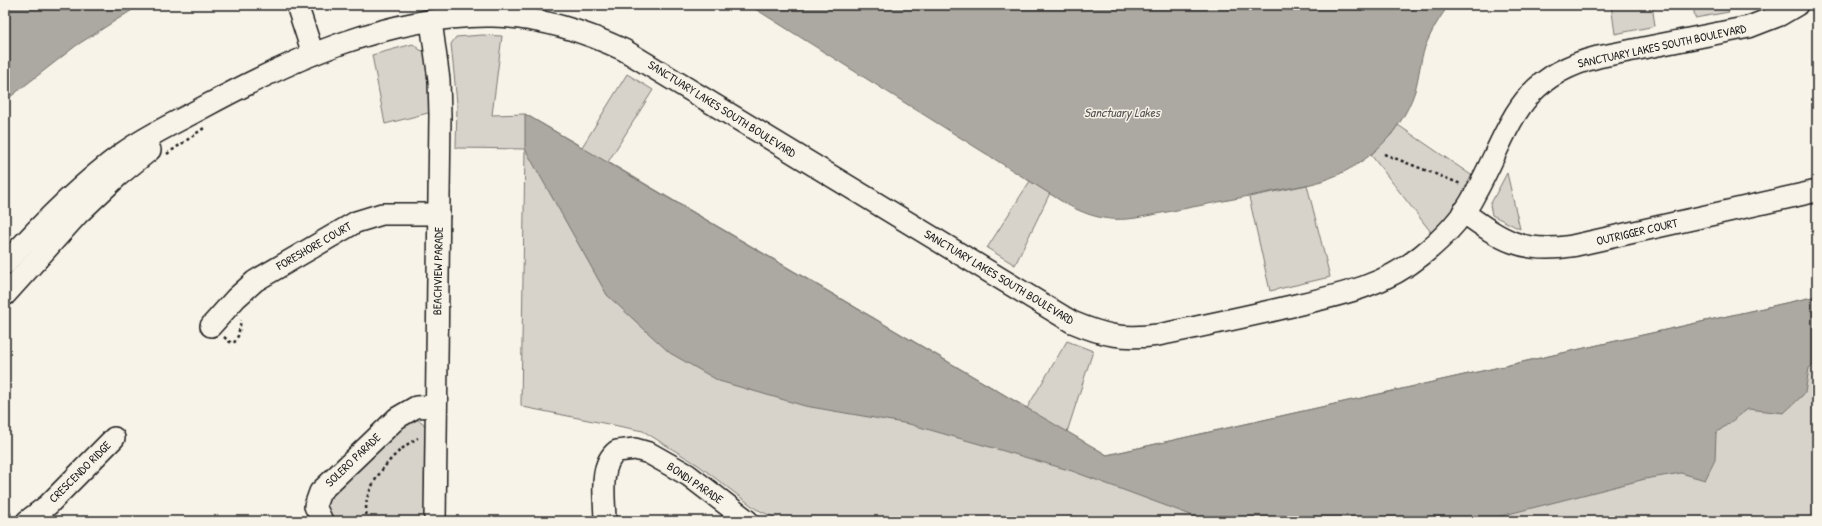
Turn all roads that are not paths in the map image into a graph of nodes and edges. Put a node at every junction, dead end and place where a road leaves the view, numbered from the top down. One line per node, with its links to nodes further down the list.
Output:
1 (297, 5): 4 (street)
2 (1797, 5): 7 (street, SANCTUARY LAKES SOUTH BOULEVARD)
3 (431, 21): 4 (street, SANCTUARY LAKES SOUTH BOULEVARD); 7 (street, SANCTUARY LAKES SOUTH BOULEVARD); 8 (street, BEACHVIEW PARADE)
4 (313, 54): 5 (street, SANCTUARY LAKES SOUTH BOULEVARD)
5 (204, 118): 9 (street, SANCTUARY LAKES SOUTH BOULEVARD); 10 (street, SANCTUARY LAKES SOUTH BOULEVARD)
6 (1817, 191): 7 (street, OUTRIGGER COURT)
7 (1463, 212)
8 (439, 214): 11 (street, FORESHORE COURT); 12 (street, BEACHVIEW PARADE)
9 (5, 264)
10 (5, 295)
11 (211, 326)
12 (436, 396): 14 (street, SOLERO PARADE); 16 (street, BEACHVIEW PARADE)
13 (116, 433): 15 (street, CRESCENDO RIDGE)
14 (311, 512)
15 (27, 521)
16 (434, 521)
17 (605, 521): 18 (street, BONDI PARADE)
18 (748, 521)

